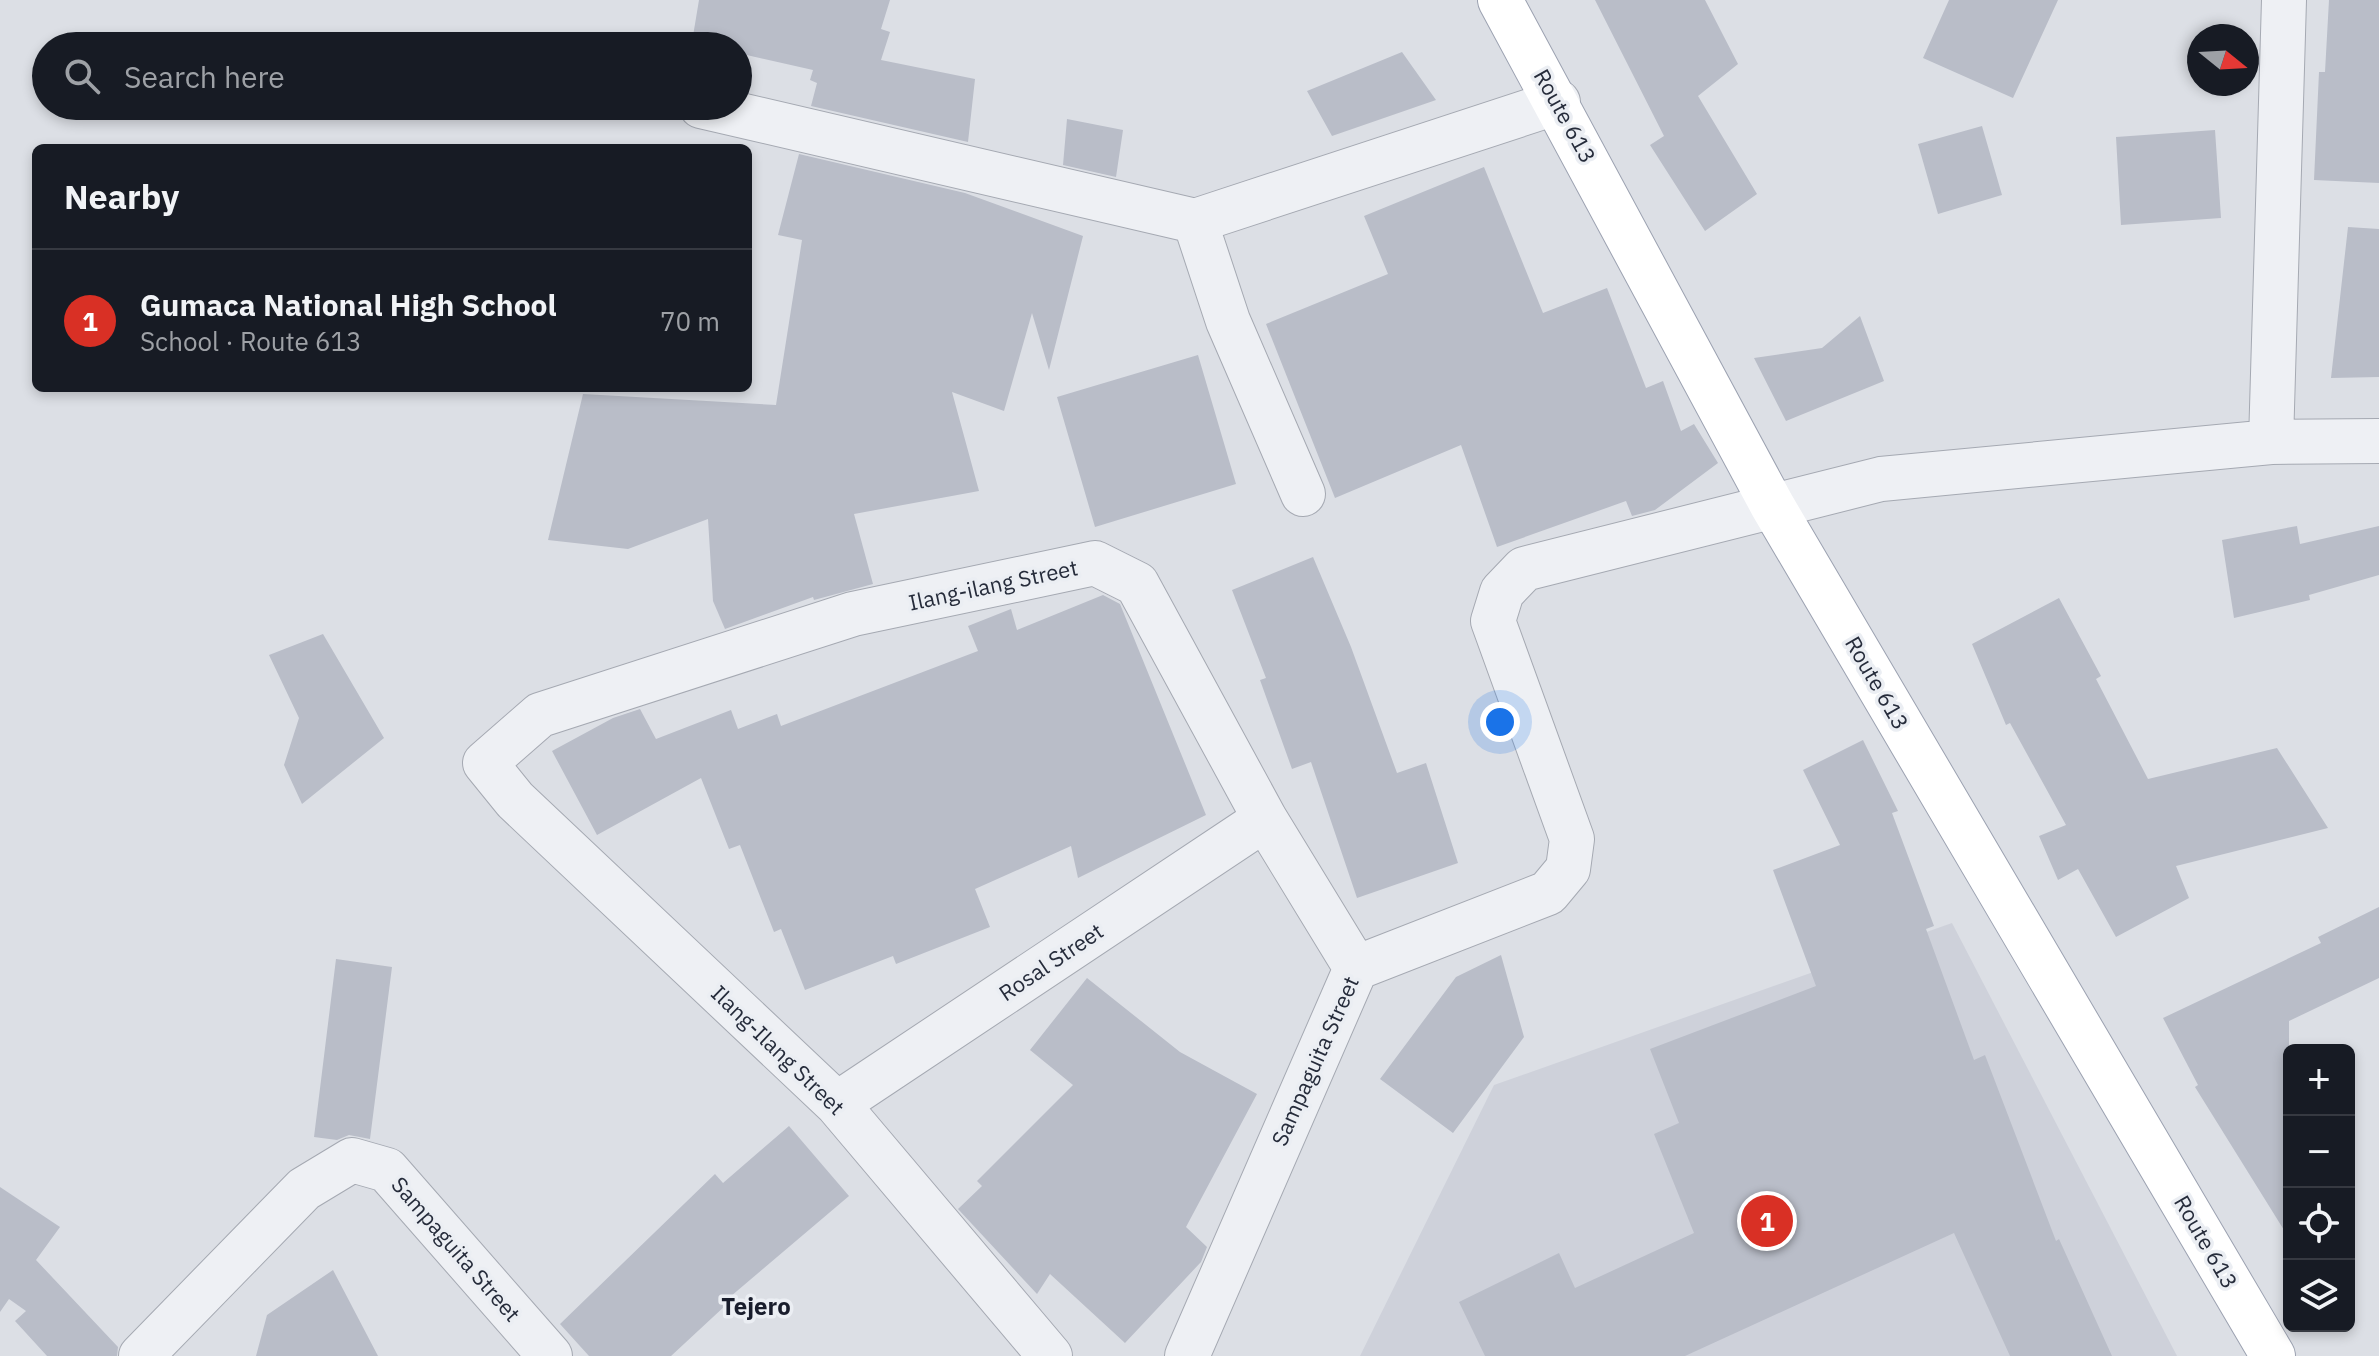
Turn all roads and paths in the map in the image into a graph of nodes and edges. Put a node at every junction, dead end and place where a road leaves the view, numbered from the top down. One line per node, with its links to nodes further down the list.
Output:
1 (1500, 0): 3 (main road, Route 613)
2 (2284, 0): 7 (street)
3 (1558, 102): 5 (street); 9 (main road, Route 613)
4 (752, 118): 5 (street)
5 (1195, 221): 8 (street)
6 (2379, 441): 7 (street)
7 (2271, 442): 9 (street)
8 (1303, 494)
9 (1772, 505): 12 (street, Sampaguita Street); 18 (main road, Route 613)
10 (485, 763): 11 (street, Ilang-ilang Street); 13 (street, Ilang-Ilang Street)
11 (1265, 819): 12 (street, Ilang-ilang Street); 13 (street, Rosal Street)
12 (1356, 968): 17 (street, Sampaguita Street)
13 (837, 1104): 16 (street, Ilang-Ilang Street)
14 (141, 1356): 15 (street, Sampaguita Street)
15 (550, 1356)
16 (1050, 1356)
17 (1187, 1356)
18 (2273, 1356)

